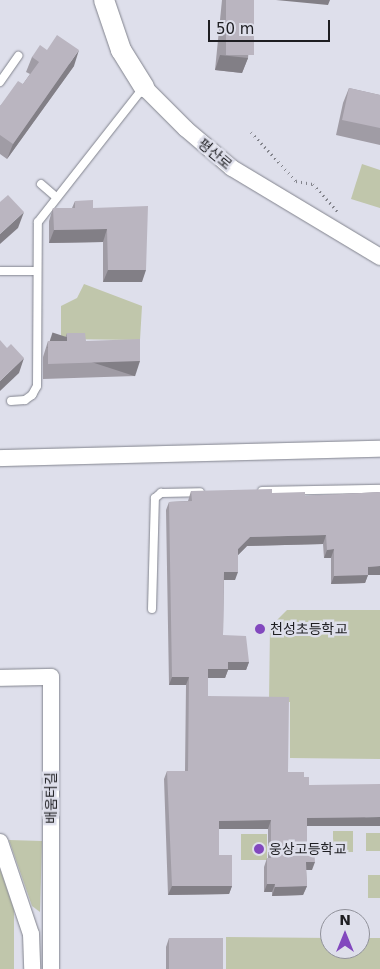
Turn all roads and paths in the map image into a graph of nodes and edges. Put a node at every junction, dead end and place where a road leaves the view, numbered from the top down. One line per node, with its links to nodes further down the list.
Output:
1 (104, 0): 4 (street, 평산로)
2 (18, 56): 3 (lane)
3 (0, 82)
4 (144, 87): 8 (lane); 9 (street, 평산로)
5 (251, 132): 7 (path)
6 (41, 184): 8 (lane)
7 (313, 184)
8 (55, 196): 11 (lane)
9 (380, 257)
10 (0, 271): 11 (lane)
11 (37, 271): 12 (lane)
12 (11, 401)
13 (380, 449): 14 (street)
14 (1, 456)
15 (380, 489): 16 (lane)
16 (250, 491)
17 (211, 492): 18 (lane)
18 (152, 609)
19 (0, 678): 21 (street, 배움터길)
20 (0, 842): 22 (street)
21 (50, 933): 22 (street); 24 (street, 배움터길)
22 (31, 934): 23 (street)
23 (32, 969)
24 (50, 969)

